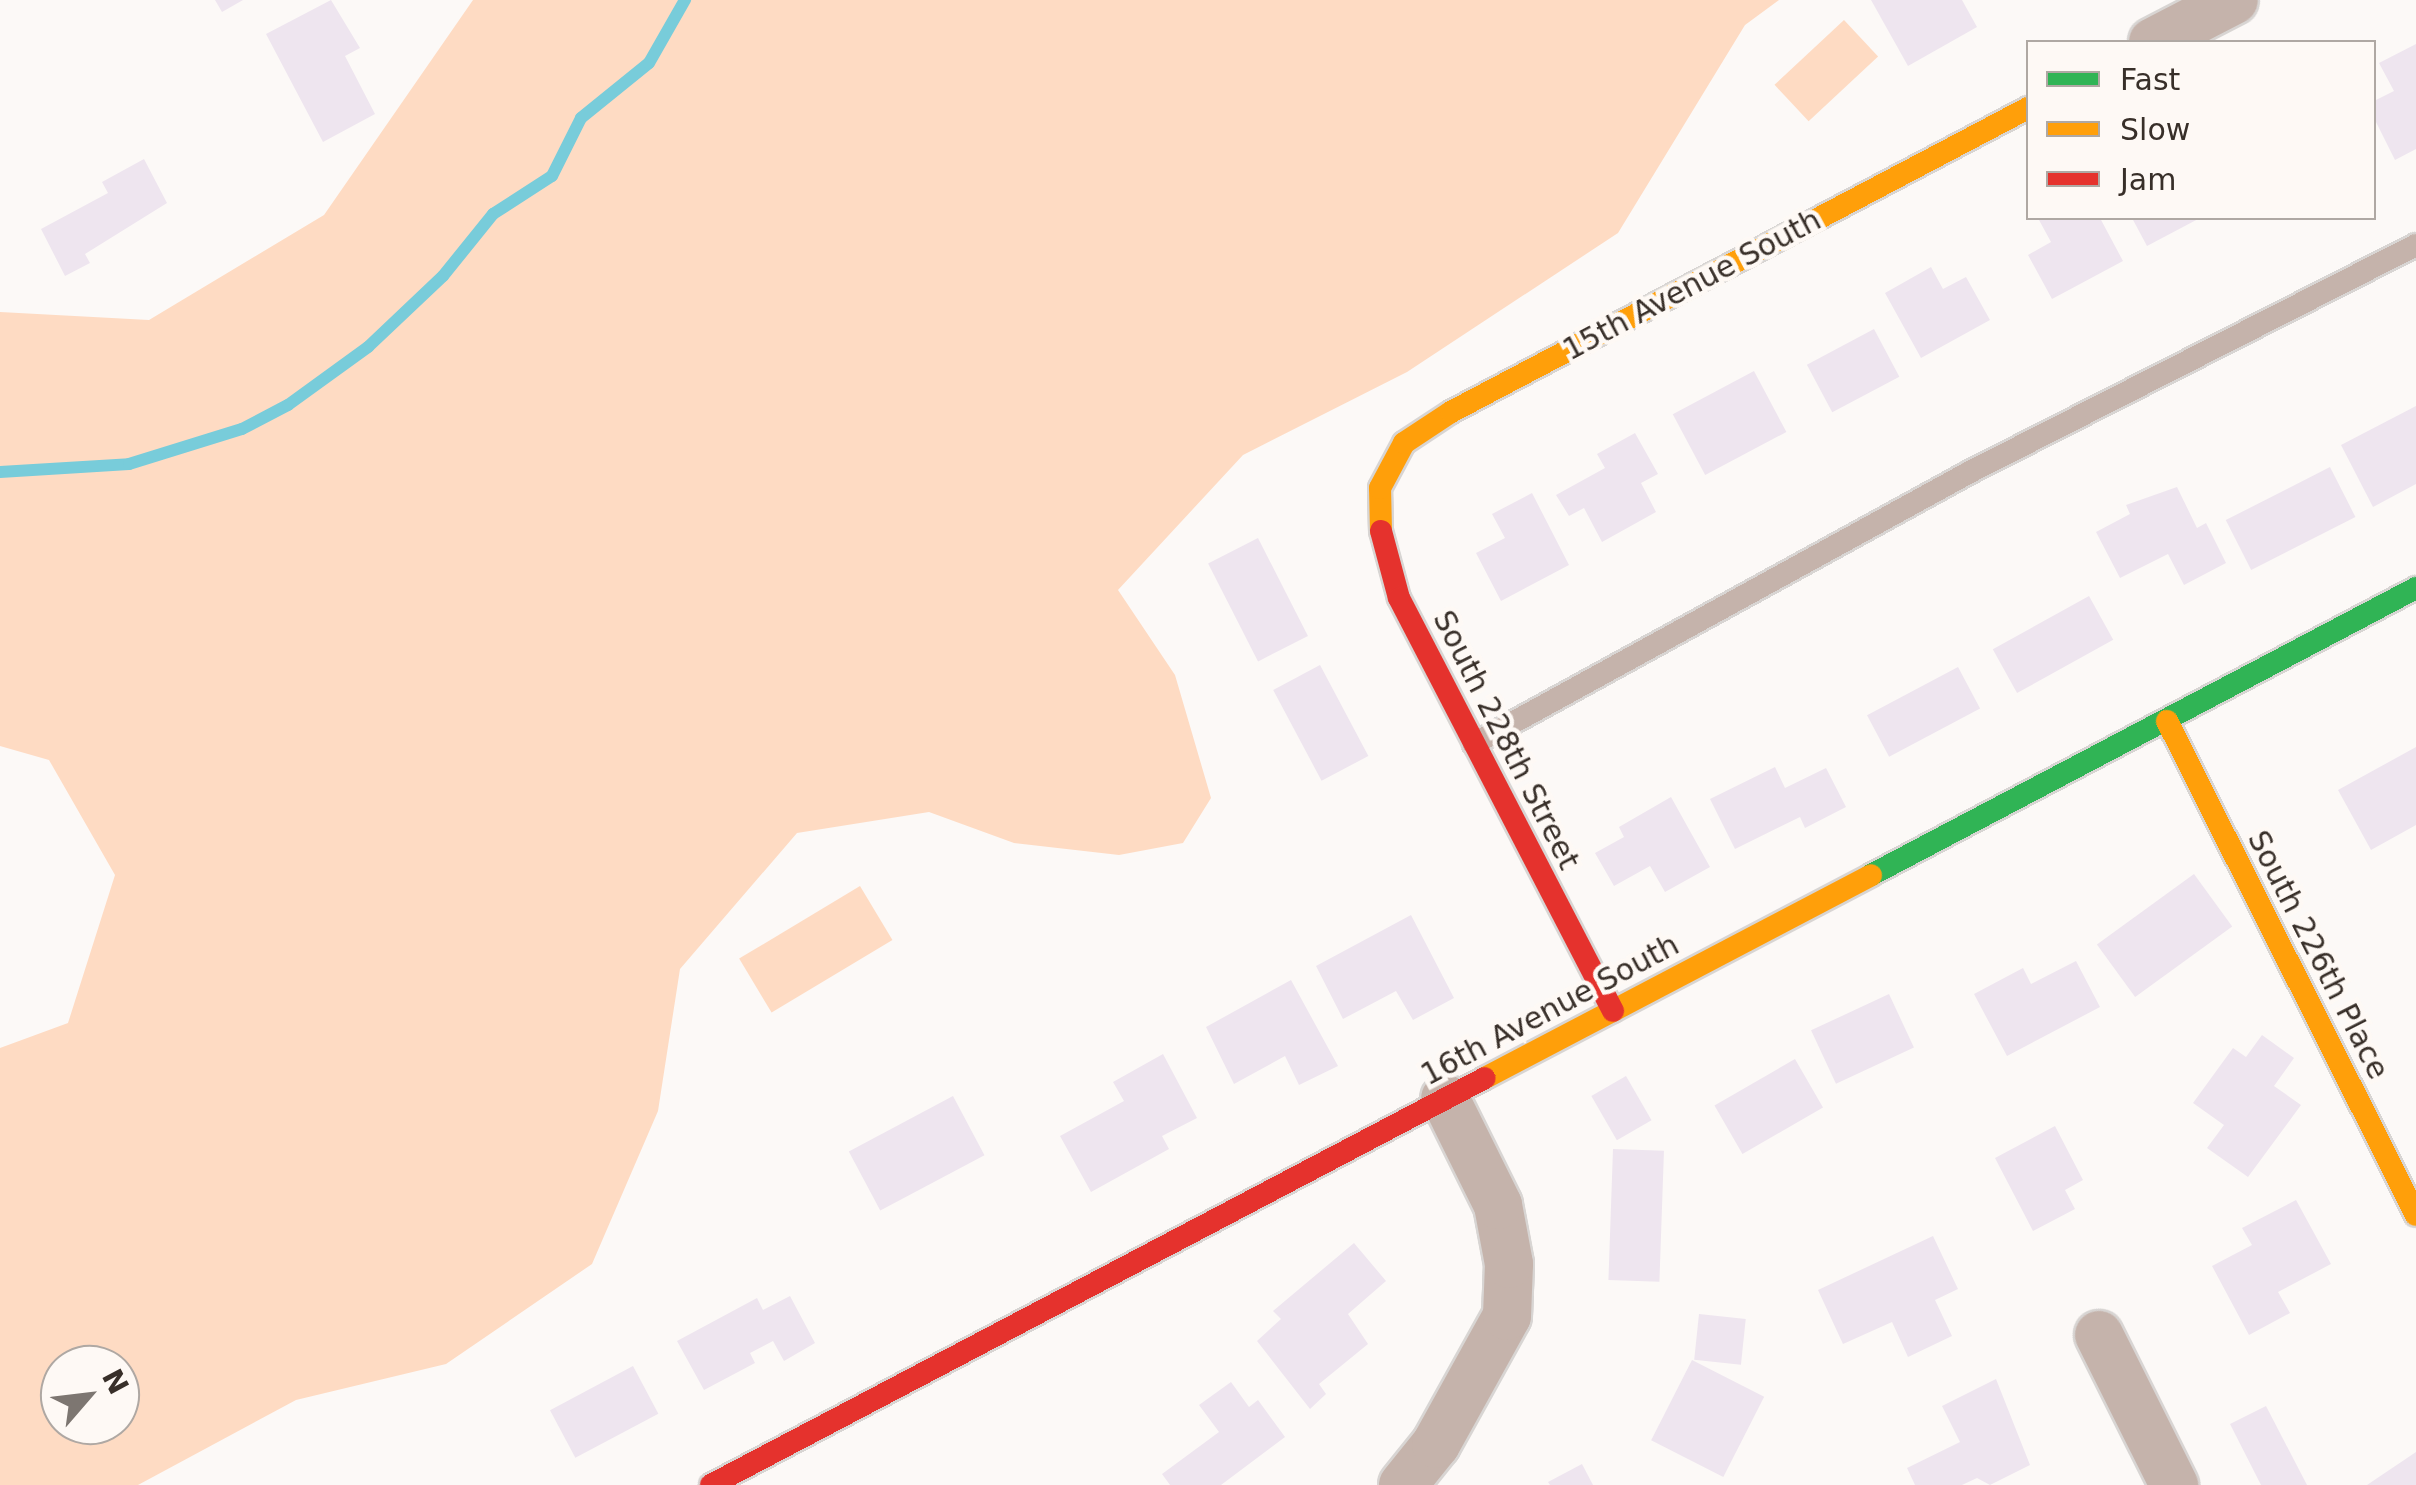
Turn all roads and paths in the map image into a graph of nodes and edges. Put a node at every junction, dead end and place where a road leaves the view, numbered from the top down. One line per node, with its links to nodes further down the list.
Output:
1 (2234, 0): 2 (street)
2 (2157, 40)
3 (2026, 109): 5 (street, 15th Avenue South)
4 (2416, 245): 8 (lane)
5 (1380, 488): 8 (street, South 228th Street)
6 (2416, 588): 7 (street, 16th Avenue South)
7 (2167, 721): 9 (street, 16th Avenue South); 11 (street, South 226th Place)
8 (1474, 744): 9 (street, South 228th Street)
9 (1613, 1011): 10 (street, 16th Avenue South)
10 (1446, 1098): 13 (street, 16th Avenue South); 14 (street)
11 (2416, 1215)
12 (2098, 1335): 15 (street)
13 (711, 1485)
14 (1403, 1485)
15 (2174, 1485)

